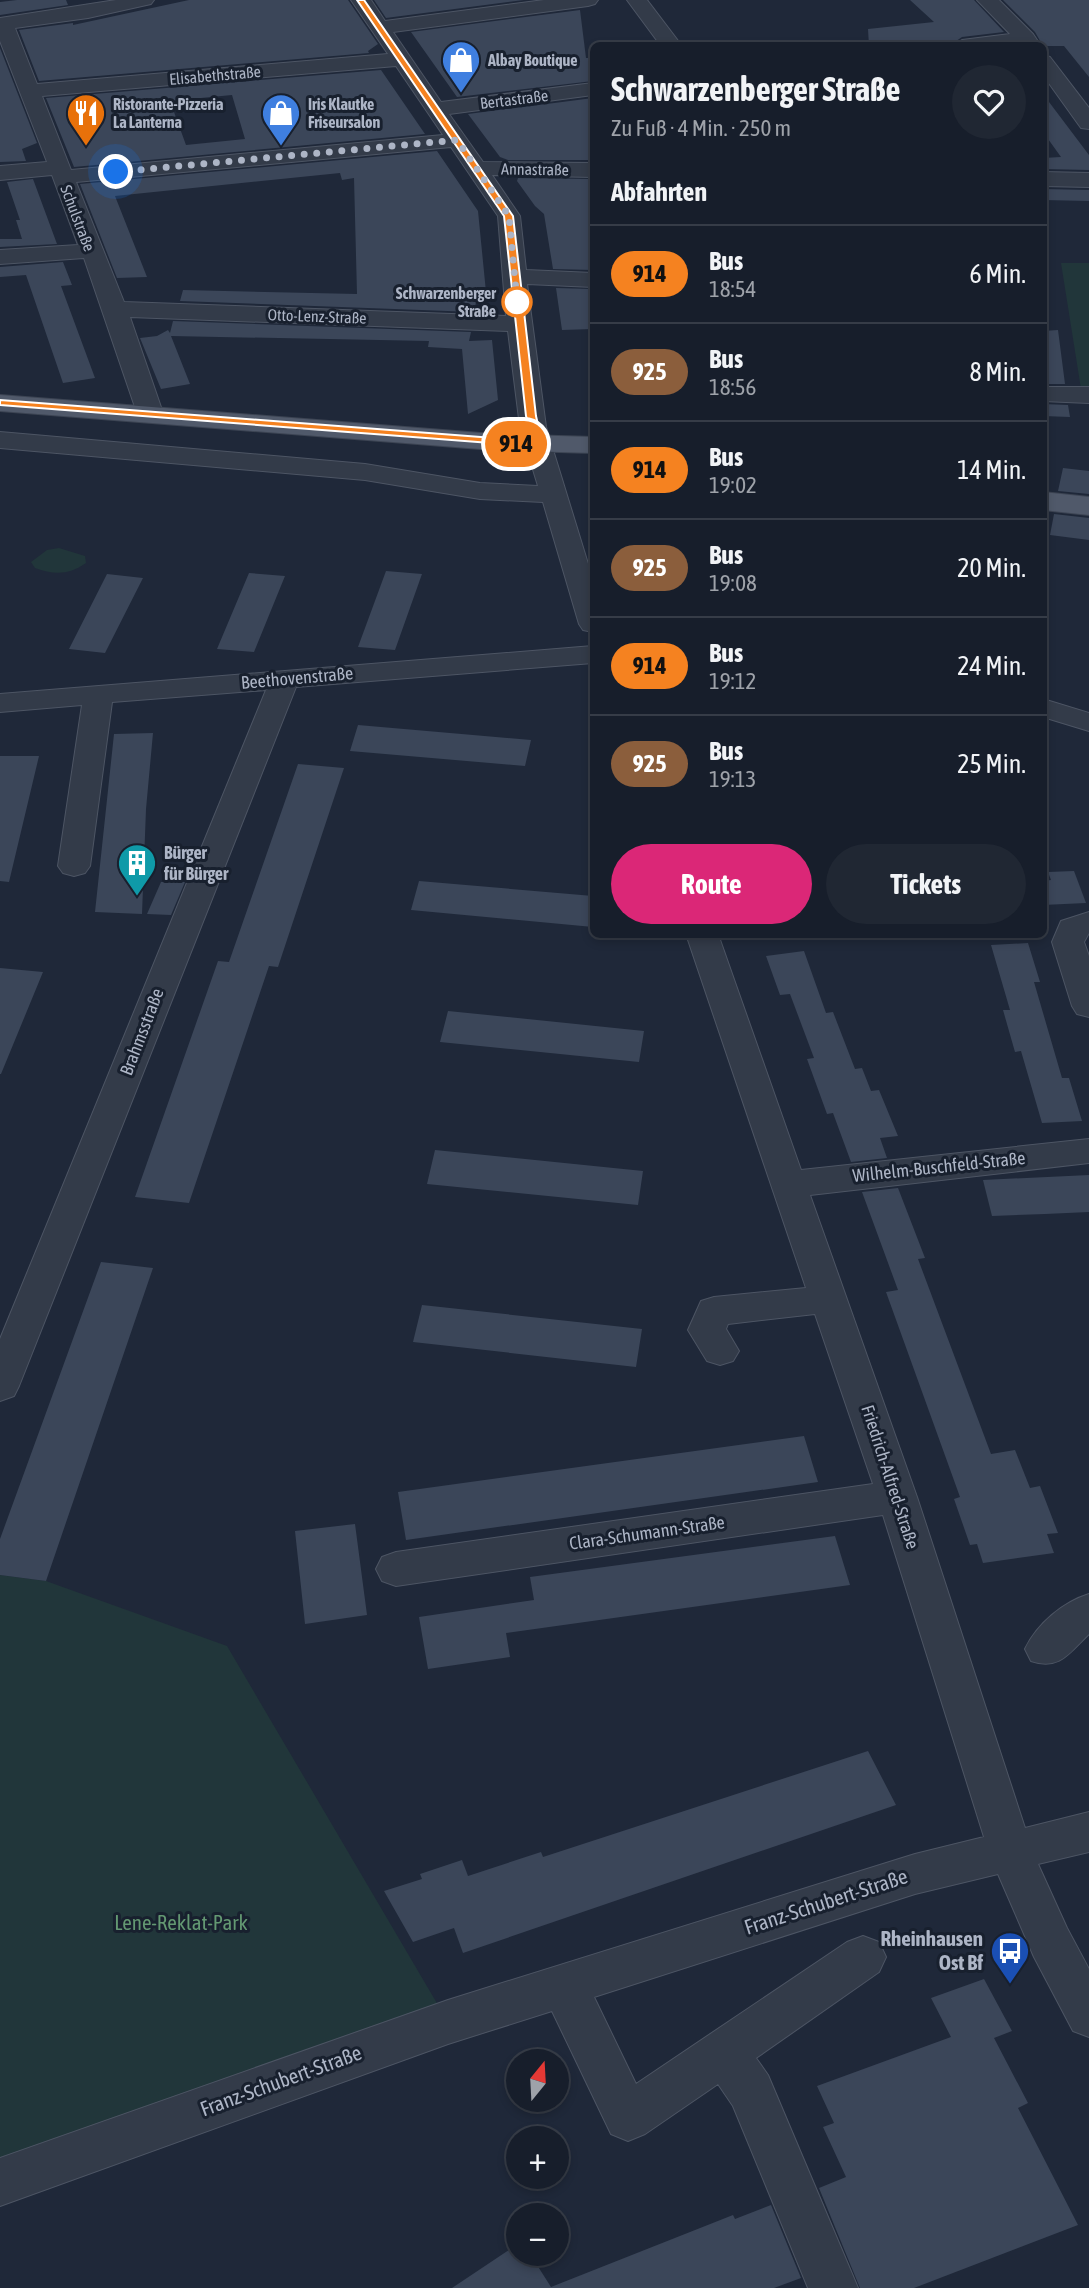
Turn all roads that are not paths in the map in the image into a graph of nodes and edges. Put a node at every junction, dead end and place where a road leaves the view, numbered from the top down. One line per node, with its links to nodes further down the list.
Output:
1 (144, 0): 6 (street)
2 (361, 0): 8 (street)
3 (588, 0): 8 (street)
4 (637, 0): 9 (street)
5 (987, 0): 10 (street)
6 (86, 6): 7 (street)
7 (1, 23): 14 (street, Schulstraße)
8 (379, 28): 11 (street)
9 (669, 42)
10 (1029, 42)
11 (400, 59): 14 (street, Elisabethstraße); 15 (street)
12 (1047, 66): 16 (street)
13 (590, 89): 15 (street, Bertastraße)
14 (30, 91): 21 (street, Schulstraße)
15 (435, 108): 17 (street)
16 (1089, 123)
17 (457, 140): 18 (street); 21 (street)
18 (477, 168): 19 (street, Annastraße); 26 (street)
19 (590, 170)
20 (0, 173): 21 (street)
21 (61, 173): 24 (street, Schulstraße)
22 (1047, 179): 23 (street)
23 (1089, 180)
24 (90, 251): 25 (street); 28 (street, Schulstraße)
25 (0, 257)
26 (514, 276): 27 (street); 29 (street)
27 (590, 280)
28 (115, 309): 29 (street, Otto-Lenz-Straße); 33 (street, Schulstraße)
29 (519, 324): 35 (street)
30 (1047, 394): 31 (street)
31 (1089, 395)
32 (0, 403): 33 (main road)
33 (150, 413): 35 (main road)
34 (0, 440): 37 (street)
35 (540, 445): 36 (main road); 37 (street)
36 (590, 445)
37 (553, 495): 40 (street)
38 (1047, 501): 39 (main road)
39 (1089, 506)
40 (590, 614)
41 (590, 654): 42 (street, Beethovenstraße)
42 (285, 679): 43 (street, Beethovenstraße); 55 (street, Brahmsstraße)
43 (99, 695): 44 (street, Beethovenstraße); 47 (street)
44 (0, 703)
45 (1047, 709): 46 (street)
46 (1089, 722)
47 (74, 866)
48 (1089, 922): 50 (street)
49 (703, 938): 52 (street, Friedrich-Alfred-Straße)
50 (1089, 1006)
51 (1089, 1151): 52 (street, Wilhelm-Buschfeld-Straße)
52 (790, 1184): 53 (street, Friedrich-Alfred-Straße)
53 (830, 1299): 54 (street); 56 (street, Friedrich-Alfred-Straße)
54 (720, 1351)
55 (0, 1386)
56 (897, 1497): 57 (street, Clara-Schumann-Straße); 61 (street, Friedrich-Alfred-Straße)
57 (396, 1569)
58 (1089, 1611): 59 (street)
59 (1046, 1649)
60 (1089, 1832): 61 (street, Franz-Schubert-Straße)
61 (1010, 1850): 63 (street, Franz-Schubert-Straße); 64 (street, Friedrich-Alfred-Straße)
62 (863, 1957): 65 (street)
63 (564, 1986): 65 (street); 66 (street, Franz-Schubert-Straße)
64 (1089, 2015)
65 (723, 2051): 67 (street)
66 (0, 2182)
67 (834, 2288)

